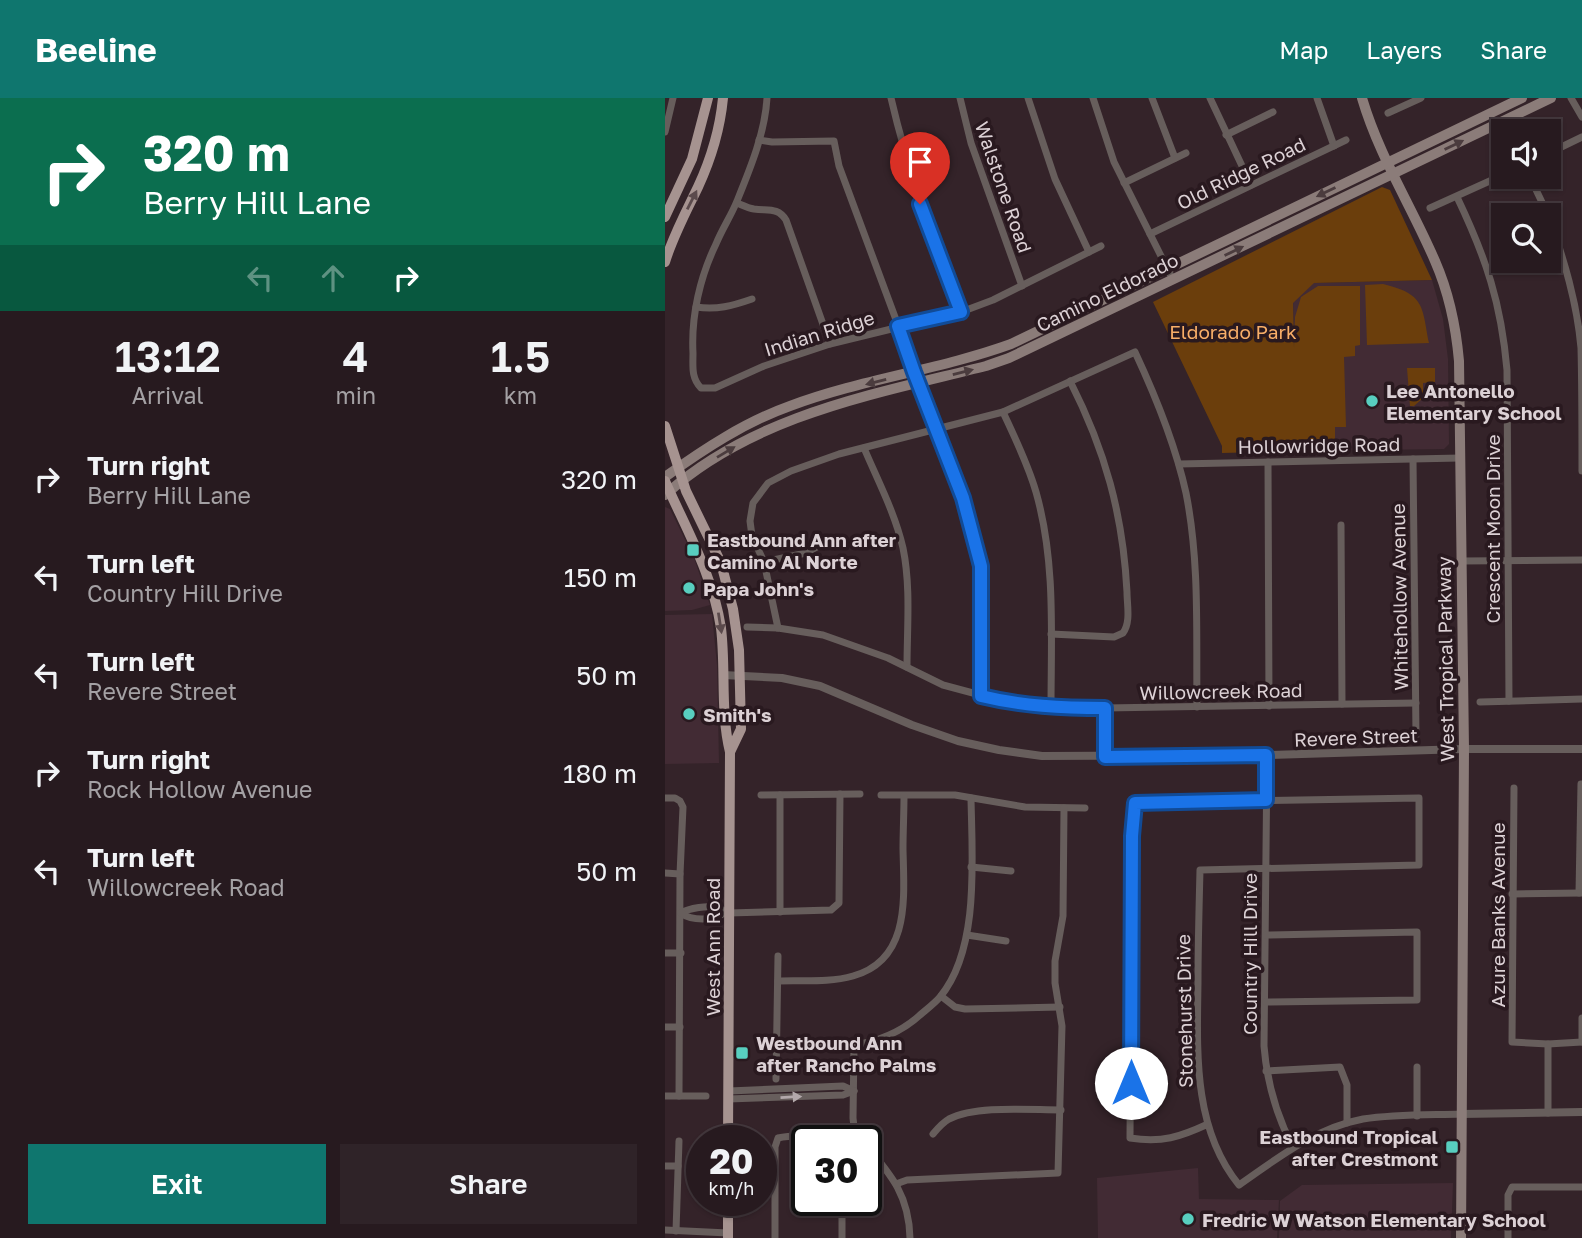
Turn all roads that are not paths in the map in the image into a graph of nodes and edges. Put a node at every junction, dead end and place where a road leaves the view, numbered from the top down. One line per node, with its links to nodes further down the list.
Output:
1 (673, 98): 21 (street)
2 (708, 98): 38 (main road)
3 (723, 98): 43 (main road, one-way to 3)
4 (767, 98): 24 (street)
5 (891, 98): 49 (street)
6 (960, 98): 46 (street, Walstone Road)
7 (1028, 98): 42 (street)
8 (1093, 98): 33 (street)
9 (1152, 98): 29 (street)
10 (1210, 98): 22 (street)
11 (1317, 98): 26 (street)
12 (1362, 98): 30 (main road, West Tropical Parkway)
13 (1421, 98): 17 (street)
14 (1522, 98): 30 (main road, Camino Eldorado)
15 (1551, 98): 31 (main road, Camino Eldorado, one-way to 15)
16 (1571, 98): 20 (street)
17 (1410, 100): 19 (street)
18 (1273, 112): 22 (street)
19 (1388, 113)
20 (1582, 117)
21 (665, 132)
22 (1226, 135): 34 (street)
23 (1582, 137): 27 (street)
24 (759, 140): 36 (street); 50 (street)
25 (1346, 140): 26 (street, Old Ridge Road)
26 (1333, 146): 34 (street, Old Ridge Road)
27 (1561, 147)
28 (1187, 153): 29 (street)
29 (1175, 159): 33 (street)
30 (1387, 162): 31 (main road, West Tropical Parkway); 44 (main road, Camino Eldorado, one-way to 44)
31 (1393, 174): 45 (main road, Camino Eldorado, one-way to 31); 59 (main road, West Tropical Parkway)
32 (1491, 181): 35 (street)
33 (1124, 183): 39 (street)
34 (1251, 185): 39 (street, Old Ridge Road)
35 (1457, 197): 37 (street); 71 (street, Crescent Moon Drive)
36 (737, 203): 48 (street); 51 (street)
37 (1430, 208)
38 (665, 216)
39 (1150, 234): 44 (street)
40 (1101, 246): 42 (street, Indian Ridge)
41 (1561, 250): 64 (street)
42 (1089, 252): 46 (street, Indian Ridge)
43 (666, 257)
44 (1167, 268): 45 (street); 52 (main road, Camino Eldorado)
45 (1173, 280): 54 (main road, Camino Eldorado, one-way to 45)
46 (1022, 286): 49 (street, Indian Ridge)
47 (752, 299): 48 (street)
48 (696, 307): 51 (street, Indian Ridge)
49 (961, 312): 50 (street, Indian Ridge)
50 (898, 326): 51 (street, Indian Ridge); 52 (street)
51 (830, 344)
52 (914, 372): 54 (street); 63 (main road, Camino Eldorado, one-way to 63)
53 (1070, 381): 55 (street); 62 (street); 75 (street)
54 (918, 383): 57 (street); 65 (main road, Camino Eldorado, one-way to 54)
55 (1003, 412): 57 (street); 75 (street)
56 (665, 426): 63 (main road, West Ann Road)
57 (936, 430): 58 (street); 79 (street)
58 (864, 448): 72 (street); 76 (street)
59 (1460, 458): 60 (street, Hollowridge Road); 70 (main road, West Tropical Parkway)
60 (1413, 459): 61 (street, Hollowridge Road); 83 (street, Whitehollow Avenue)
61 (1268, 462): 62 (street, Hollowridge Road); 85 (street)
62 (1179, 464): 86 (street)
63 (677, 468): 65 (main road, West Ann Road); 66 (main road, Camino Eldorado)
64 (1582, 471)
65 (682, 481): 66 (main road, Camino Eldorado); 78 (main road, West Ann Road)
66 (666, 486): 77 (main road, West Ann Road, one-way to 77)
67 (1341, 525): 84 (street)
68 (833, 538): 72 (street)
69 (1582, 560): 71 (street)
70 (1461, 561): 71 (street); 90 (main road, West Tropical Parkway)
71 (1508, 561): 81 (street, Crescent Moon Drive)
72 (764, 562): 74 (street)
73 (747, 626): 74 (street, Willowcreek Road)
74 (778, 628): 76 (street, Willowcreek Road)
75 (1051, 634): 87 (street)
76 (907, 667): 79 (street, Willowcreek Road)
77 (723, 675): 78 (street, Revere Street); 92 (main road, West Ann Road)
78 (740, 676): 92 (main road, West Ann Road); 94 (street, Revere Street)
79 (981, 696): 87 (street, Willowcreek Road)
80 (1582, 699): 81 (street)
81 (1509, 701): 82 (street)
82 (1480, 702)
83 (1416, 703): 84 (street, Willowcreek Road); 89 (street, Whitehollow Avenue)
84 (1342, 704): 85 (street, Willowcreek Road)
85 (1269, 706): 86 (street, Willowcreek Road)
86 (1197, 707): 88 (street, Willowcreek Road)
87 (1051, 708): 88 (street, Willowcreek Road)
88 (1105, 708): 94 (street)
89 (1416, 735)
90 (1464, 749): 91 (street, Revere Street); 93 (street, Revere Street); 146 (main road, West Tropical Parkway)
91 (1582, 749)
92 (730, 752): 116 (main road, West Ann Road)
93 (1266, 755): 94 (street, Revere Street); 105 (street, Country Hill Drive)
94 (1105, 757)
95 (1581, 784): 113 (street)
96 (1514, 788): 114 (street, Azure Banks Avenue)
97 (840, 794): 98 (street); 100 (street); 115 (street)
98 (860, 794)
99 (761, 795): 100 (street)
100 (780, 795): 115 (street)
101 (881, 795): 102 (street)
102 (904, 796): 104 (street); 124 (street)
103 (665, 798): 112 (street)
104 (971, 798): 106 (street); 108 (street)
105 (1266, 800): 109 (street, Country Hill Drive); 109 (street); 149 (street)
106 (1064, 808): 107 (street); 127 (street)
107 (1086, 808)
108 (971, 867): 110 (street); 118 (street)
109 (1265, 868): 119 (street, Country Hill Drive); 149 (street, Stonehurst Drive)
110 (1011, 871)
111 (665, 873): 112 (street)
112 (680, 874): 117 (street)
113 (1580, 893): 114 (street)
114 (1512, 894): 132 (street, Azure Banks Avenue)
115 (780, 912): 116 (street)
116 (727, 913): 117 (street); 139 (main road, West Ann Road)
117 (681, 914): 122 (street)
118 (967, 935): 120 (street); 125 (street)
119 (1266, 935): 126 (street, Country Hill Drive); 126 (street)
120 (1006, 941)
121 (665, 953): 122 (street)
122 (681, 953): 130 (street)
123 (778, 956): 124 (street)
124 (778, 981): 134 (street)
125 (941, 996): 127 (street); 133 (street)
126 (1266, 1002): 136 (street, Country Hill Drive)
127 (1060, 1007): 143 (street)
128 (1582, 1017): 131 (street)
129 (665, 1027): 130 (street)
130 (680, 1027): 141 (street)
131 (1582, 1042): 132 (street)
132 (1548, 1044): 145 (street)
133 (854, 1045): 134 (street); 138 (street)
134 (777, 1048): 137 (street)
135 (1417, 1067): 147 (street)
136 (1266, 1071): 148 (street); 155 (street, Country Hill Drive)
137 (776, 1079)
138 (853, 1091): 139 (street); 151 (street)
139 (729, 1095): 150 (main road, West Ann Road)
140 (665, 1096): 141 (street)
141 (679, 1096): 142 (street)
142 (706, 1096)
143 (1061, 1110): 152 (street); 159 (street)
144 (1582, 1112): 145 (street)
145 (1548, 1113): 146 (street)
146 (1461, 1114): 147 (street); 169 (main road, West Tropical Parkway)
147 (1417, 1116): 148 (street)
148 (1347, 1123): 155 (street)
149 (1208, 1124): 155 (street, Stonehurst Drive)
150 (728, 1125)
151 (854, 1125)
152 (933, 1134)
153 (791, 1136): 166 (street)
154 (678, 1141): 158 (street)
155 (1293, 1147)
156 (882, 1165): 159 (street)
157 (665, 1166): 158 (street)
158 (678, 1166): 164 (street)
159 (896, 1184): 168 (street)
160 (1582, 1187): 170 (street)
161 (728, 1216): 165 (main road)
162 (842, 1216): 167 (street)
163 (665, 1230): 164 (street)
164 (676, 1231): 165 (street)
165 (728, 1235)
166 (775, 1238)
167 (842, 1238)
168 (910, 1238)
169 (1461, 1238)
170 (1508, 1238)

